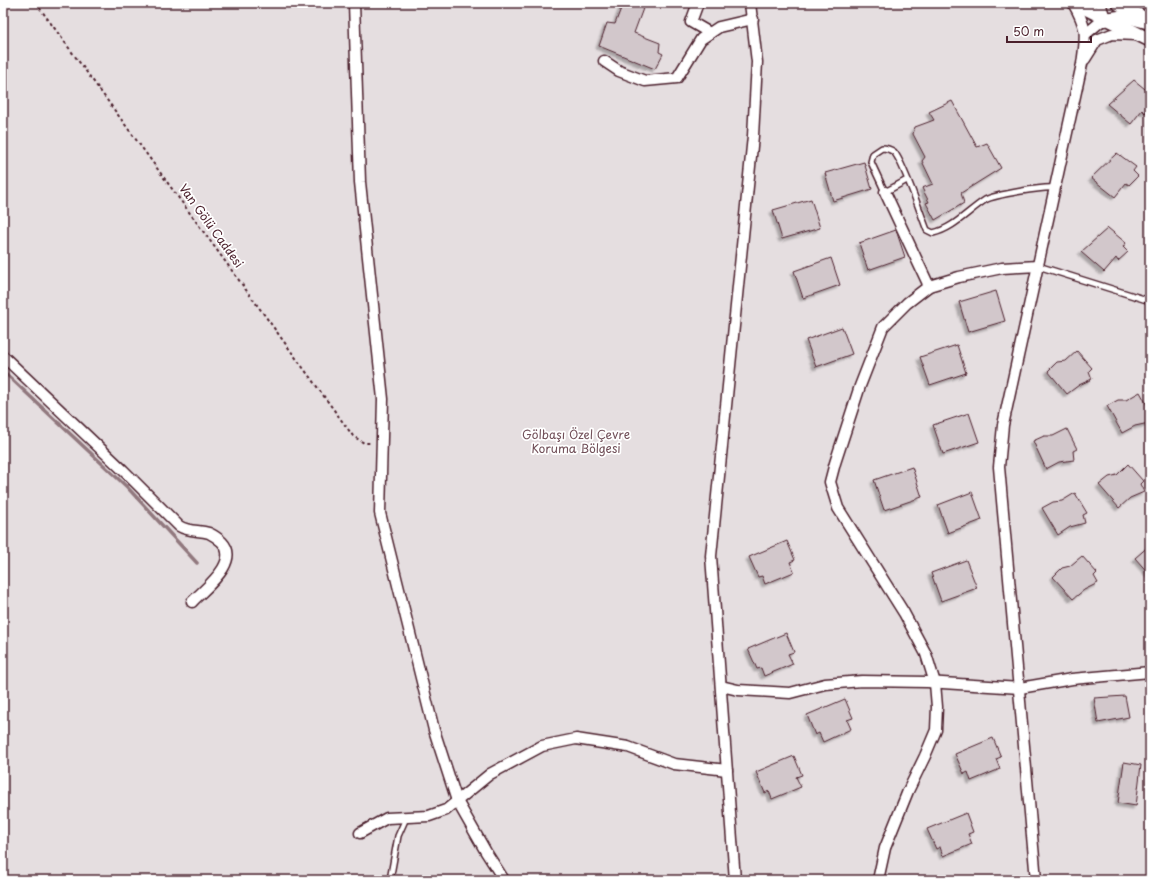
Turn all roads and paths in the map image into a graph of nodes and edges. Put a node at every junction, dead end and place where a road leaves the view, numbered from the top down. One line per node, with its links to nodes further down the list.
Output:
1 (36, 3): 24 (path, Van Gölü Caddesi)
2 (354, 3): 24 (street)
3 (698, 3): 11 (street)
4 (750, 3): 9 (street)
5 (1074, 3): 8 (street); 12 (street)
6 (1100, 3): 8 (street)
7 (1118, 3): 10 (street)
8 (1105, 18): 10 (street); 12 (street); 13 (street); 14 (street)
9 (753, 19): 11 (street); 28 (street)
10 (1150, 23)
11 (710, 33): 15 (street)
12 (1087, 33): 16 (street)
13 (1146, 38): 14 (street)
14 (1097, 40): 16 (street)
15 (604, 61)
16 (1082, 64): 18 (street)
17 (907, 180): 18 (lane); 19 (lane); 19 (lane)
18 (1055, 188): 20 (street)
19 (884, 192): 21 (street)
20 (1038, 266): 21 (street); 22 (lane); 29 (street)
21 (929, 286): 27 (street)
22 (1150, 301)
23 (3, 356): 25 (street)
24 (381, 444): 31 (street)
25 (192, 602)
26 (1150, 672): 29 (street)
27 (935, 683): 28 (street); 29 (street); 37 (street)
28 (721, 686): 30 (street)
29 (1020, 688): 38 (street)
30 (727, 770): 31 (street); 36 (street)
31 (457, 801): 32 (street); 35 (street)
32 (406, 818): 33 (street); 34 (lane)
33 (360, 833)
34 (390, 880)
35 (504, 880)
36 (735, 880)
37 (878, 880)
38 (1036, 880)

